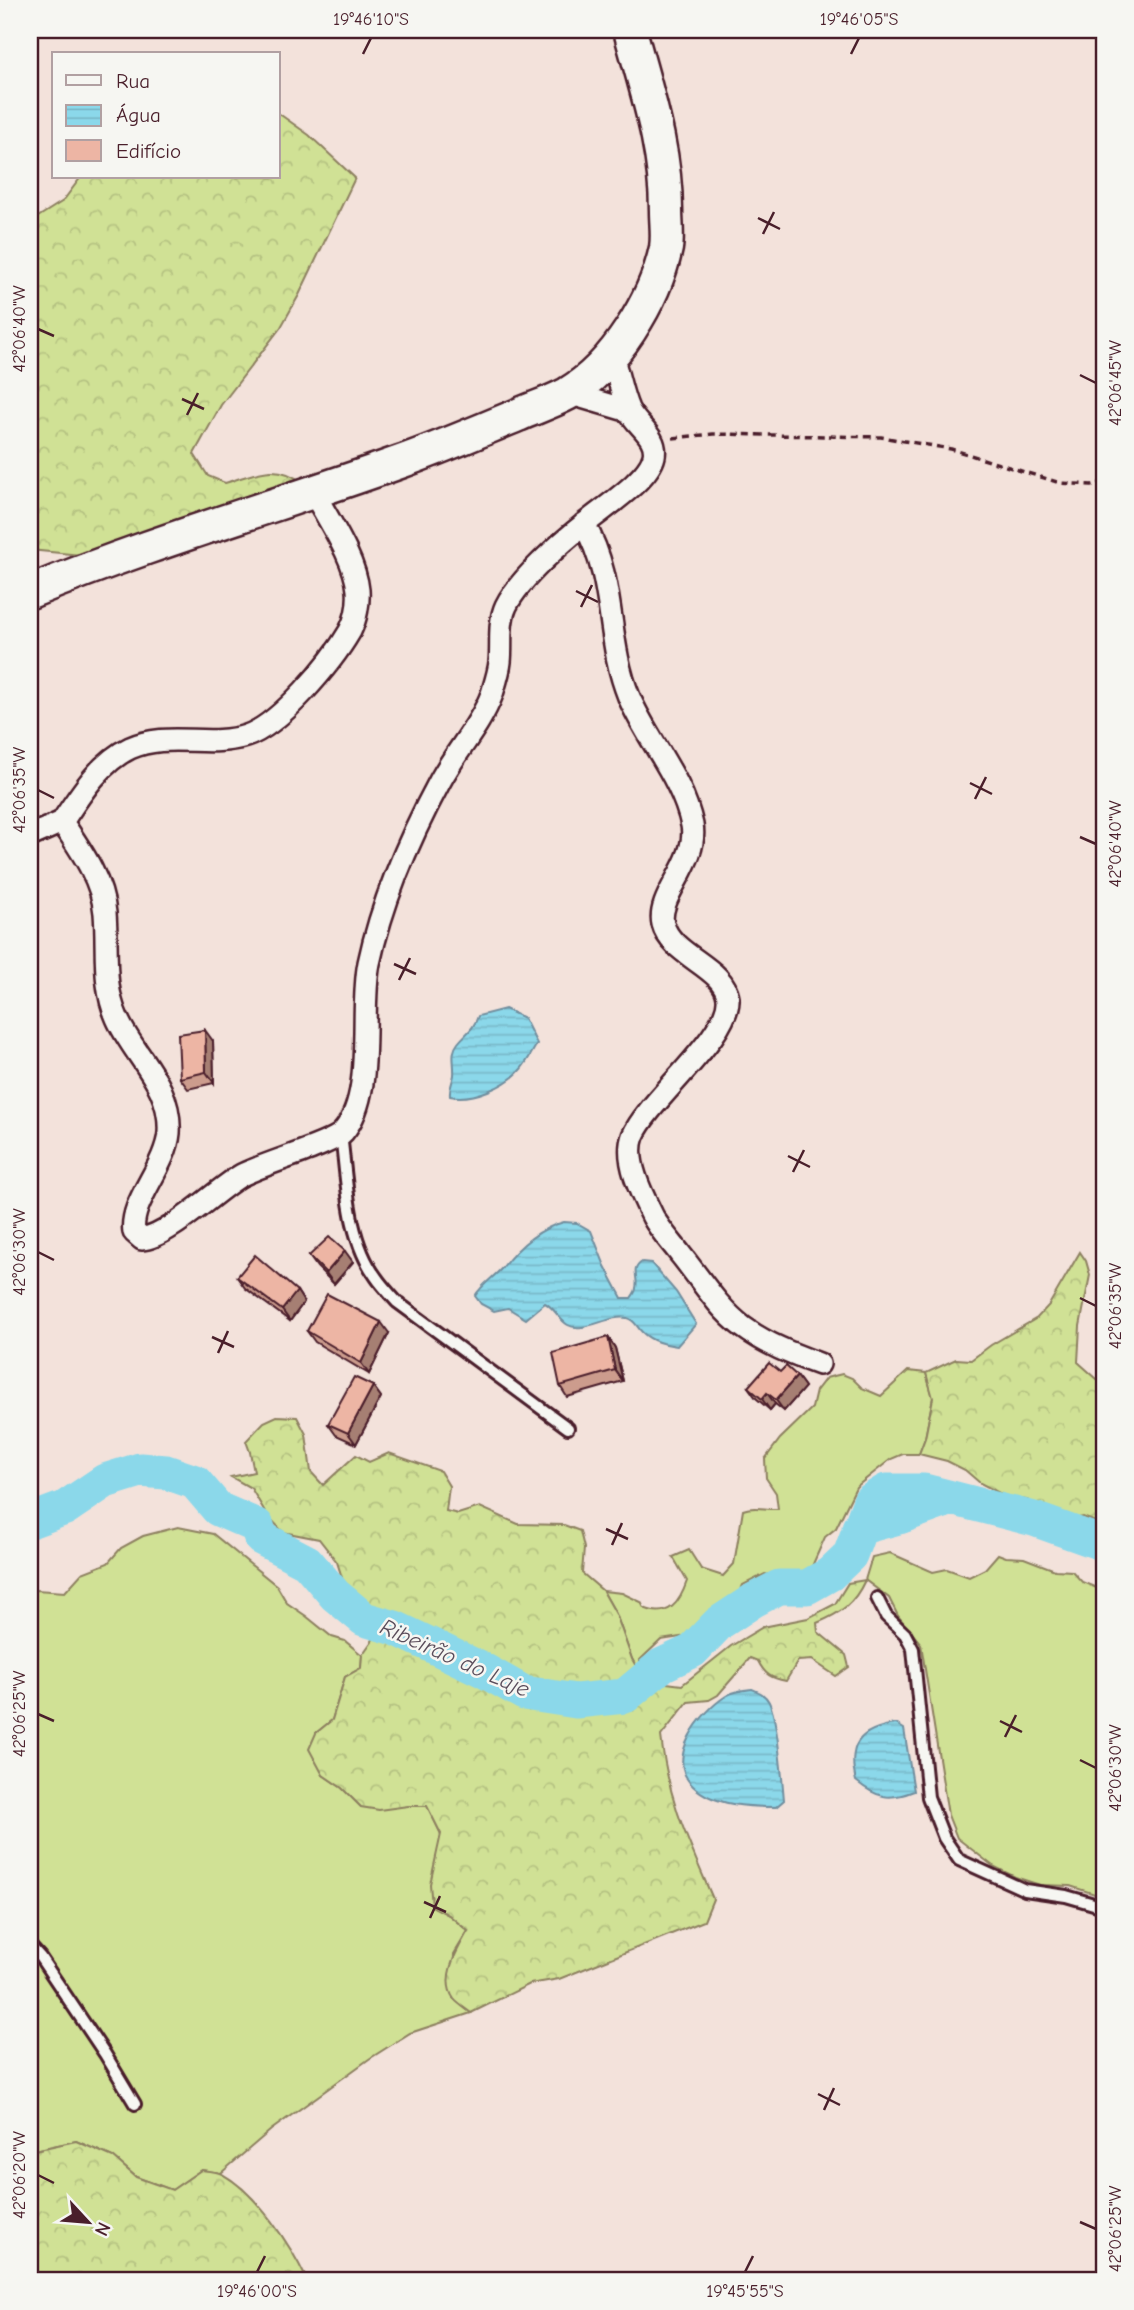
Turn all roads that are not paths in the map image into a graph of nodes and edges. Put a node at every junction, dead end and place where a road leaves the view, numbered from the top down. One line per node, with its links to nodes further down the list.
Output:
1 (630, 30): 2 (main road)
2 (611, 356): 3 (main road); 4 (street)
3 (568, 393): 4 (street); 5 (main road)
4 (629, 411): 6 (street)
5 (314, 493): 7 (main road); 8 (street)
6 (584, 524): 10 (street); 11 (street)
7 (30, 592)
8 (62, 822): 9 (street); 10 (street)
9 (30, 836)
10 (341, 1134): 12 (lane)
11 (819, 1364)
12 (568, 1428)
13 (877, 1598): 14 (lane)
14 (1104, 1907)
15 (30, 1946): 16 (lane)
16 (135, 2104)

